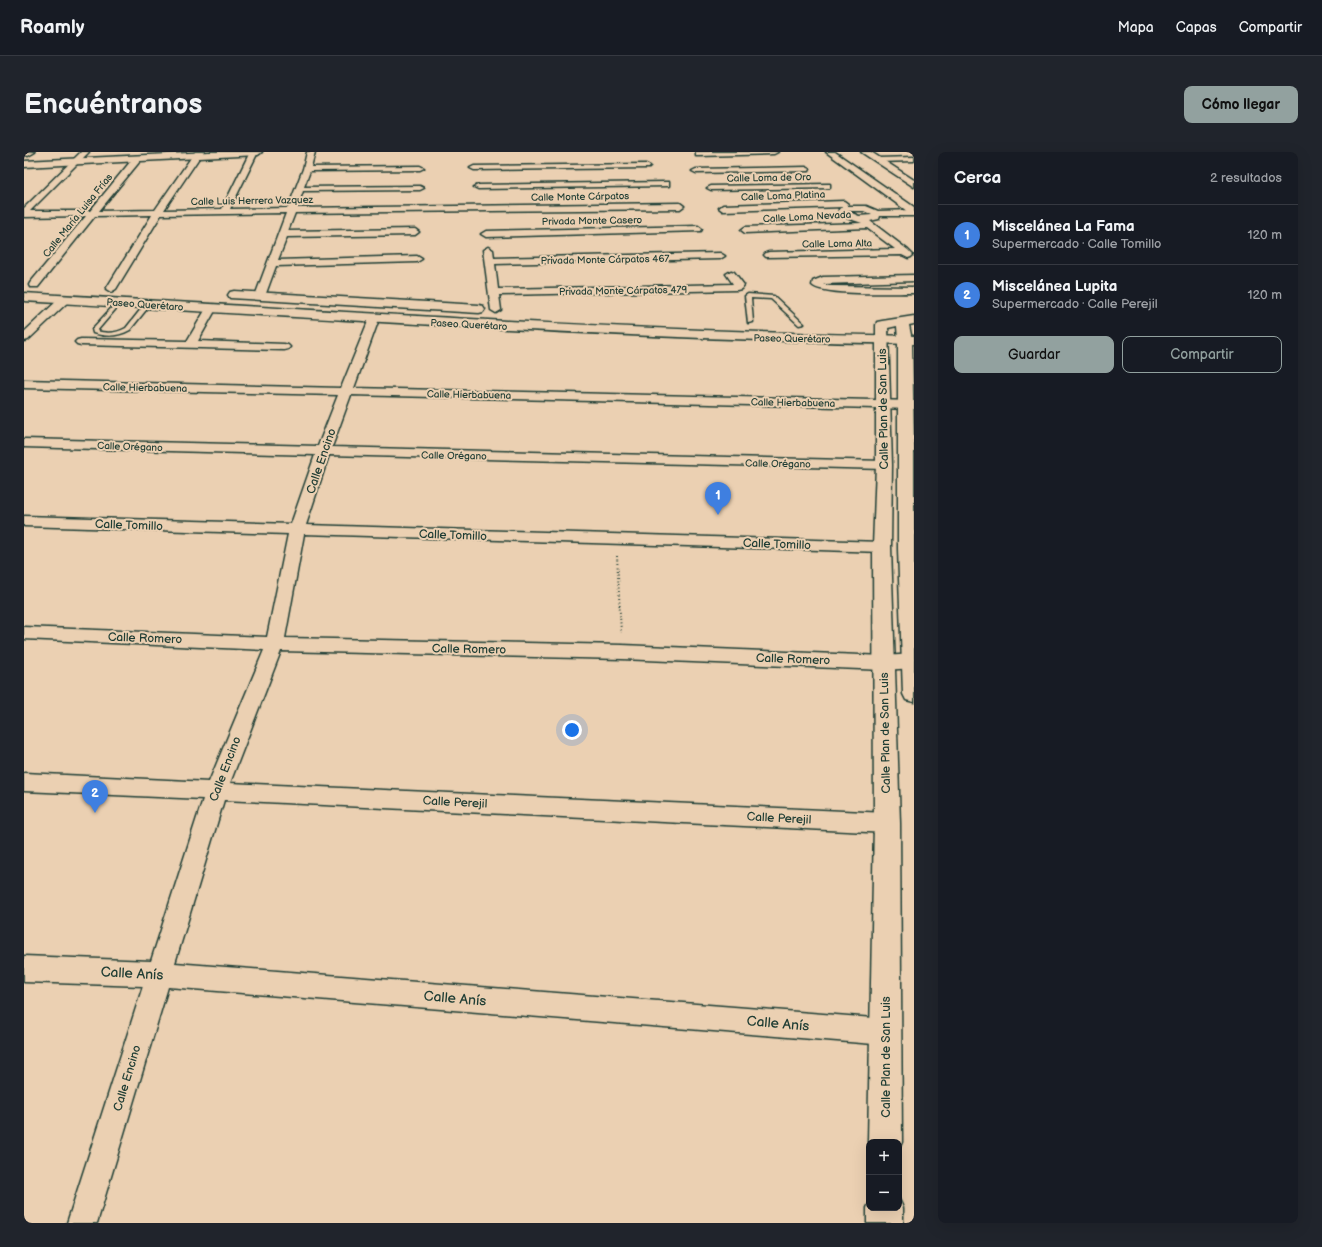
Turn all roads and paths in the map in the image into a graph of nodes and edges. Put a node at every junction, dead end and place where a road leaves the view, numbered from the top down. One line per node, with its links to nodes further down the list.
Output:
1 (84, 152): 10 (main road)
2 (254, 152): 3 (main road); 8 (main road); 33 (street)
3 (258, 152)
4 (311, 152): 19 (street)
5 (774, 152): 9 (street)
6 (830, 152): 35 (main road)
7 (865, 152): 15 (main road)
8 (198, 154): 12 (main road); 34 (street)
9 (700, 155)
10 (76, 157): 12 (main road); 17 (main road); 38 (street)
11 (472, 157): 27 (street)
12 (138, 158): 36 (street, Calle María Luisa Frías)
13 (642, 158): 18 (street)
14 (914, 159): 15 (street)
15 (878, 160): 24 (main road)
16 (797, 162): 22 (street)
17 (24, 164)
18 (646, 166): 21 (street); 27 (street)
19 (306, 170): 26 (street); 26 (street)
20 (696, 171): 22 (street)
21 (652, 173)
22 (811, 173): 28 (street)
23 (664, 181): 27 (street, Calle Monte Cárpatos); 29 (street, Privada Monte Casero)
24 (914, 184)
25 (711, 188): 28 (street, Calle Loma de Oro)
26 (299, 189): 32 (street)
27 (478, 191): 29 (street, Calle Monte Cárpatos); 32 (street, Calle Luis Herrera Vazquez)
28 (831, 191): 30 (street)
29 (676, 199): 48 (street, Privada Monte Casero)
30 (847, 206): 31 (street, Calle Loma Platina); 37 (street, Calle Loma Platina); 39 (street)
31 (723, 208)
32 (291, 210): 33 (street, Calle Luis Herrera Vazquez); 42 (street)
33 (225, 211): 34 (street, Calle Luis Herrera Vazquez)
34 (158, 212): 36 (street, Calle Luis Herrera Vazquez); 55 (street)
35 (913, 212): 37 (street)
36 (92, 213): 38 (street, Calle Luis Herrera Vazquez); 52 (street, Calle María Luisa Frías)
37 (875, 213): 39 (street, Calle Loma Nevada)
38 (24, 214)
39 (867, 222): 40 (street, Calle Loma Nevada); 44 (street)
40 (745, 230)
41 (415, 233): 42 (street)
42 (283, 234): 49 (street)
43 (712, 247): 48 (street, Privada Monte Cárpatos 467)
44 (905, 252): 45 (street, Calle Loma Alta); 47 (street)
45 (769, 255)
46 (417, 259): 49 (street)
47 (914, 260)
48 (490, 261): 58 (street)
49 (273, 263): 60 (street)
50 (731, 274): 58 (street, Privada Monte Cárpatos 479)
51 (914, 278): 57 (street)
52 (29, 285): 53 (main road)
53 (50, 286)
54 (96, 288): 55 (main road, Paseo Querétaro)
55 (111, 289): 56 (main road, Paseo Querétaro)
56 (127, 290)
57 (914, 290)
58 (494, 292): 66 (street)
59 (221, 294): 60 (main road, Paseo Querétaro)
60 (260, 296): 66 (main road, Paseo Querétaro)
61 (24, 297): 62 (main road, Paseo Querétaro)
62 (65, 300): 63 (main road, Paseo Querétaro); 76 (street)
63 (118, 303): 64 (main road, Paseo Querétaro); 64 (lane)
64 (147, 305): 65 (main road, Paseo Querétaro)
65 (211, 308): 68 (main road, Paseo Querétaro); 78 (street)
66 (496, 310): 67 (main road, Paseo Querétaro)
67 (511, 311)
68 (374, 319): 75 (main road, Paseo Querétaro); 81 (street, Calle Encino)
69 (735, 322): 70 (main road, Paseo Querétaro)
70 (750, 322): 71 (main road, Paseo Querétaro); 73 (lane)
71 (765, 323)
72 (779, 323): 73 (main road, Paseo Querétaro)
73 (801, 324): 74 (main road, Paseo Querétaro)
74 (816, 324)
75 (900, 334): 82 (main road, Calle Plan de San Luis)
76 (24, 338)
77 (81, 342): 78 (street)
78 (190, 345): 79 (street)
79 (284, 347)
80 (24, 384): 81 (street, Calle Hierbabuena)
81 (347, 391): 82 (street, Calle Hierbabuena); 84 (street, Calle Encino)
82 (901, 405): 85 (main road, Calle Plan de San Luis)
83 (24, 443): 84 (street, Calle Orégano)
84 (323, 451): 85 (street, Calle Orégano); 87 (street, Calle Encino)
85 (901, 466): 89 (main road, Calle Plan de San Luis); 90 (main road, Calle Plan de San Luis)
86 (24, 521): 87 (street, Calle Tomillo)
87 (298, 530): 88 (street, Calle Tomillo); 92 (street, Calle Encino)
88 (616, 539): 89 (street, Calle Tomillo); 93 (path)
89 (882, 547): 95 (main road, Calle Plan de San Luis)
90 (911, 549): 94 (main road, Calle Plan de San Luis)
91 (24, 633): 92 (street, Calle Romero)
92 (275, 644): 93 (street, Calle Romero); 98 (street, Calle Encino)
93 (622, 652): 95 (street, Calle Romero)
94 (914, 661): 95 (street, Calle Romero); 96 (main road, Calle Plan de San Luis)
95 (884, 663): 99 (main road, Calle Plan de San Luis)
96 (914, 694)
97 (24, 782): 98 (street, Calle Perejil)
98 (216, 791): 99 (street, Calle Perejil); 101 (street, Calle Encino)
99 (887, 823): 102 (main road, Calle Plan de San Luis)
100 (24, 969): 101 (street, Calle Anís)
101 (159, 974): 102 (street, Calle Anís); 105 (street, Calle Encino)
102 (886, 1032): 103 (main road, Calle Plan de San Luis)
103 (885, 1139)
104 (885, 1211): 106 (main road)
105 (82, 1223)
106 (885, 1223)

